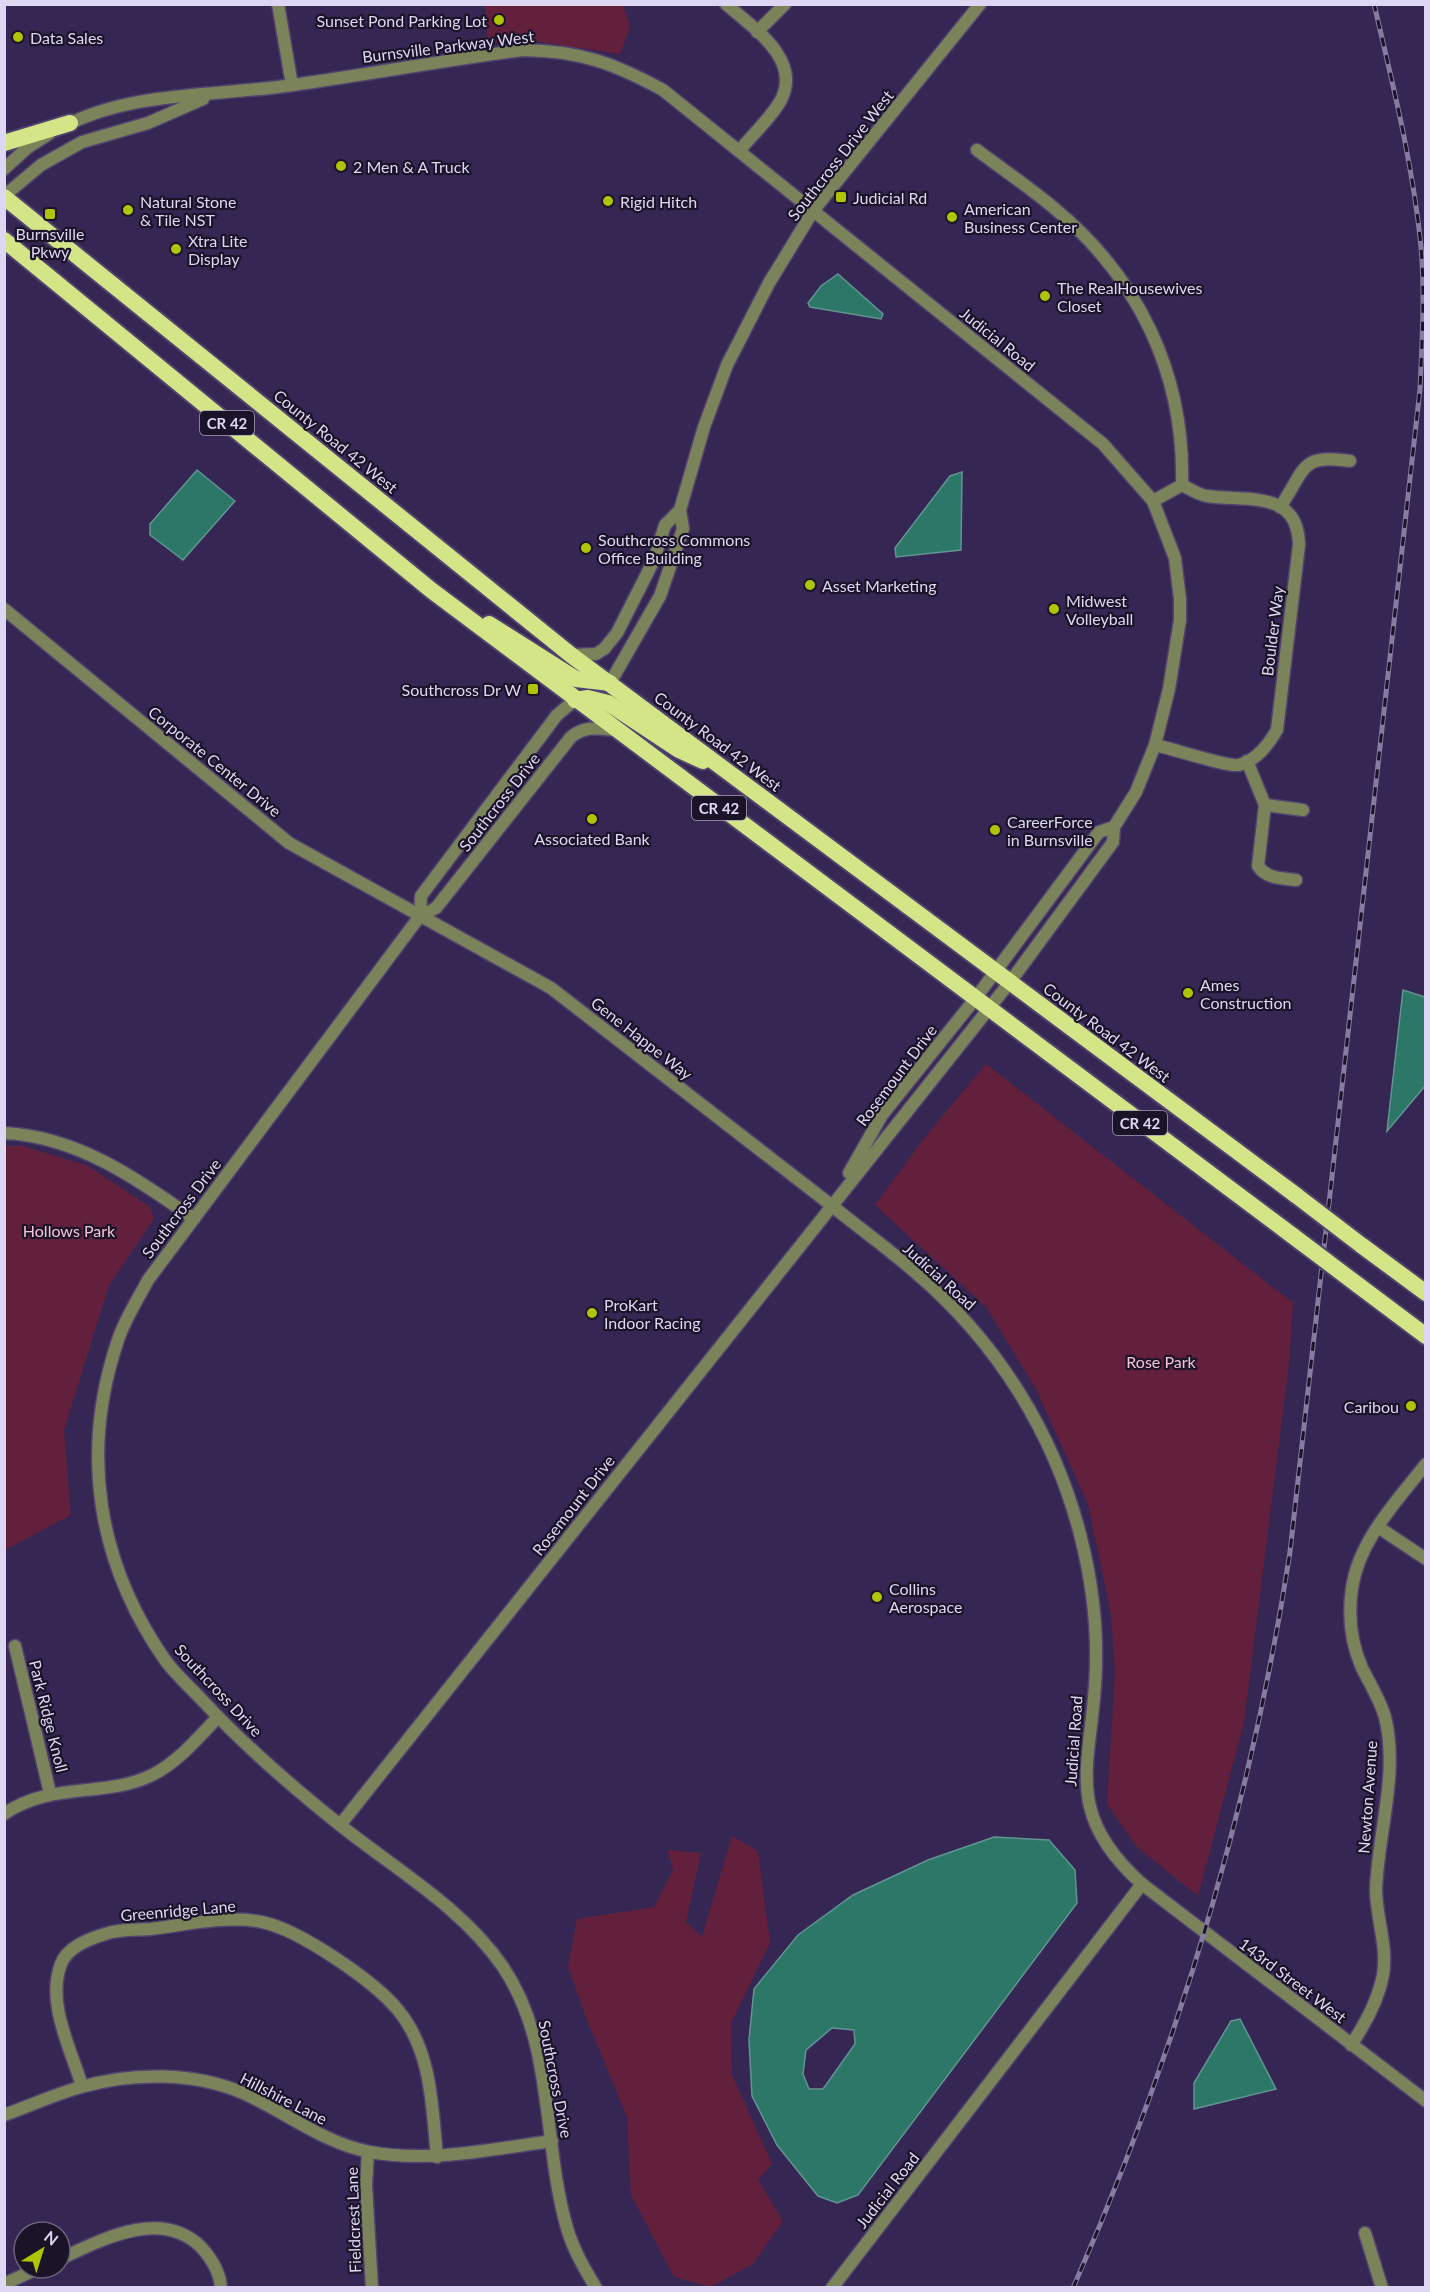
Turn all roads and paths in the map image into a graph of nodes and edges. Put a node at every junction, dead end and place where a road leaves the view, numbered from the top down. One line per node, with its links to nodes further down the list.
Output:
1 (278, 4): 6 (street)
2 (726, 4): 5 (street)
3 (785, 4): 5 (street)
4 (980, 4): 14 (street, Southcross Drive West)
5 (757, 32): 10 (street)
6 (292, 85): 7 (street, Burnsville Parkway West); 10 (street, Burnsville Parkway West)
7 (217, 93): 8 (street, Burnsville Parkway West); 13 (street, Burnsville Parkway West)
8 (70, 123): 9 (highway); 12 (street, Burnsville Parkway West)
9 (4, 143)
10 (740, 150): 14 (street, Burnsville Parkway West)
11 (977, 150): 19 (street)
12 (4, 169)
13 (4, 196): 25 (highway, County Road 42 West / CR 42)
14 (813, 211): 20 (street, Judicial Road); 22 (street, Southcross Drive West)
15 (4, 240): 17 (highway, CR 42)
16 (4, 250): 17 (highway)
17 (22, 255): 23 (highway, CR 42)
18 (1350, 461): 21 (street)
19 (1182, 485): 20 (street); 21 (street)
20 (1154, 501): 29 (street, Judicial Road)
21 (1280, 507): 30 (street, Boulder Way)
22 (680, 510): 25 (street, Southcross Drive West); 26 (street, Southcross Drive West)
23 (431, 590): 26 (highway); 27 (highway, CR 42)
24 (4, 609): 36 (street, Corporate Center Drive)
25 (571, 654): 26 (highway, County Road 42 West / CR 42)
26 (610, 683): 31 (highway, County Road 42 West / CR 42)
27 (575, 700): 28 (highway, CR 42); 31 (highway); 36 (street, Southcross Drive)
28 (614, 730): 36 (street, Southcross Drive); 39 (highway, CR 42)
29 (1155, 745): 30 (street); 34 (street, Judicial Road)
30 (1247, 761): 32 (street)
31 (731, 774): 37 (highway, County Road 42 West / CR 42)
32 (1265, 805): 33 (street); 35 (street)
33 (1303, 810)
34 (1114, 827): 37 (street, Judicial Road); 38 (street, Judicial Road)
35 (1296, 880)
36 (420, 916): 41 (street, Gene Happe Way); 42 (street, Southcross Drive)
37 (995, 971): 38 (highway, County Road 42 West / CR 42); 39 (street, Judicial Road)
38 (1010, 982): 39 (street, Judicial Road); 44 (highway, County Road 42 West / CR 42, bridge)
39 (981, 1004): 41 (street, Rosemount Drive); 43 (highway, CR 42, bridge)
40 (4, 1133): 42 (street)
41 (831, 1205): 54 (street, Rosemount Drive); 55 (street, Judicial Road)
42 (194, 1219): 51 (street, Southcross Drive)
43 (1358, 1285): 45 (highway); 46 (highway, CR 42)
44 (1425, 1293)
45 (1425, 1325)
46 (1425, 1336)
47 (1425, 1464): 48 (street, Newton Avenue)
48 (1378, 1527): 49 (street); 56 (street, Newton Avenue)
49 (1425, 1559)
50 (15, 1646): 52 (street, Park Ridge Knoll)
51 (218, 1717): 52 (street); 54 (street, Southcross Drive)
52 (50, 1793): 53 (street)
53 (4, 1814)
54 (340, 1825): 60 (street, Southcross Drive)
55 (1142, 1884): 56 (street, 143rd Street West); 68 (street, Judicial Road)
56 (1351, 2045): 58 (street, 143rd Street West)
57 (82, 2086): 59 (street, Hillshire Lane); 61 (street, Hillshire Lane); 62 (street, Greenridge Lane)
58 (1425, 2101)
59 (4, 2115)
60 (552, 2141): 62 (street, Hillshire Lane); 67 (street, Southcross Drive)
61 (368, 2152): 62 (street, Hillshire Lane); 66 (street, Fieldcrest Lane)
62 (438, 2157)
63 (1365, 2233): 69 (street)
64 (72, 2254): 65 (street)
65 (221, 2288)
66 (372, 2288)
67 (596, 2288)
68 (832, 2288)
69 (1382, 2288)

